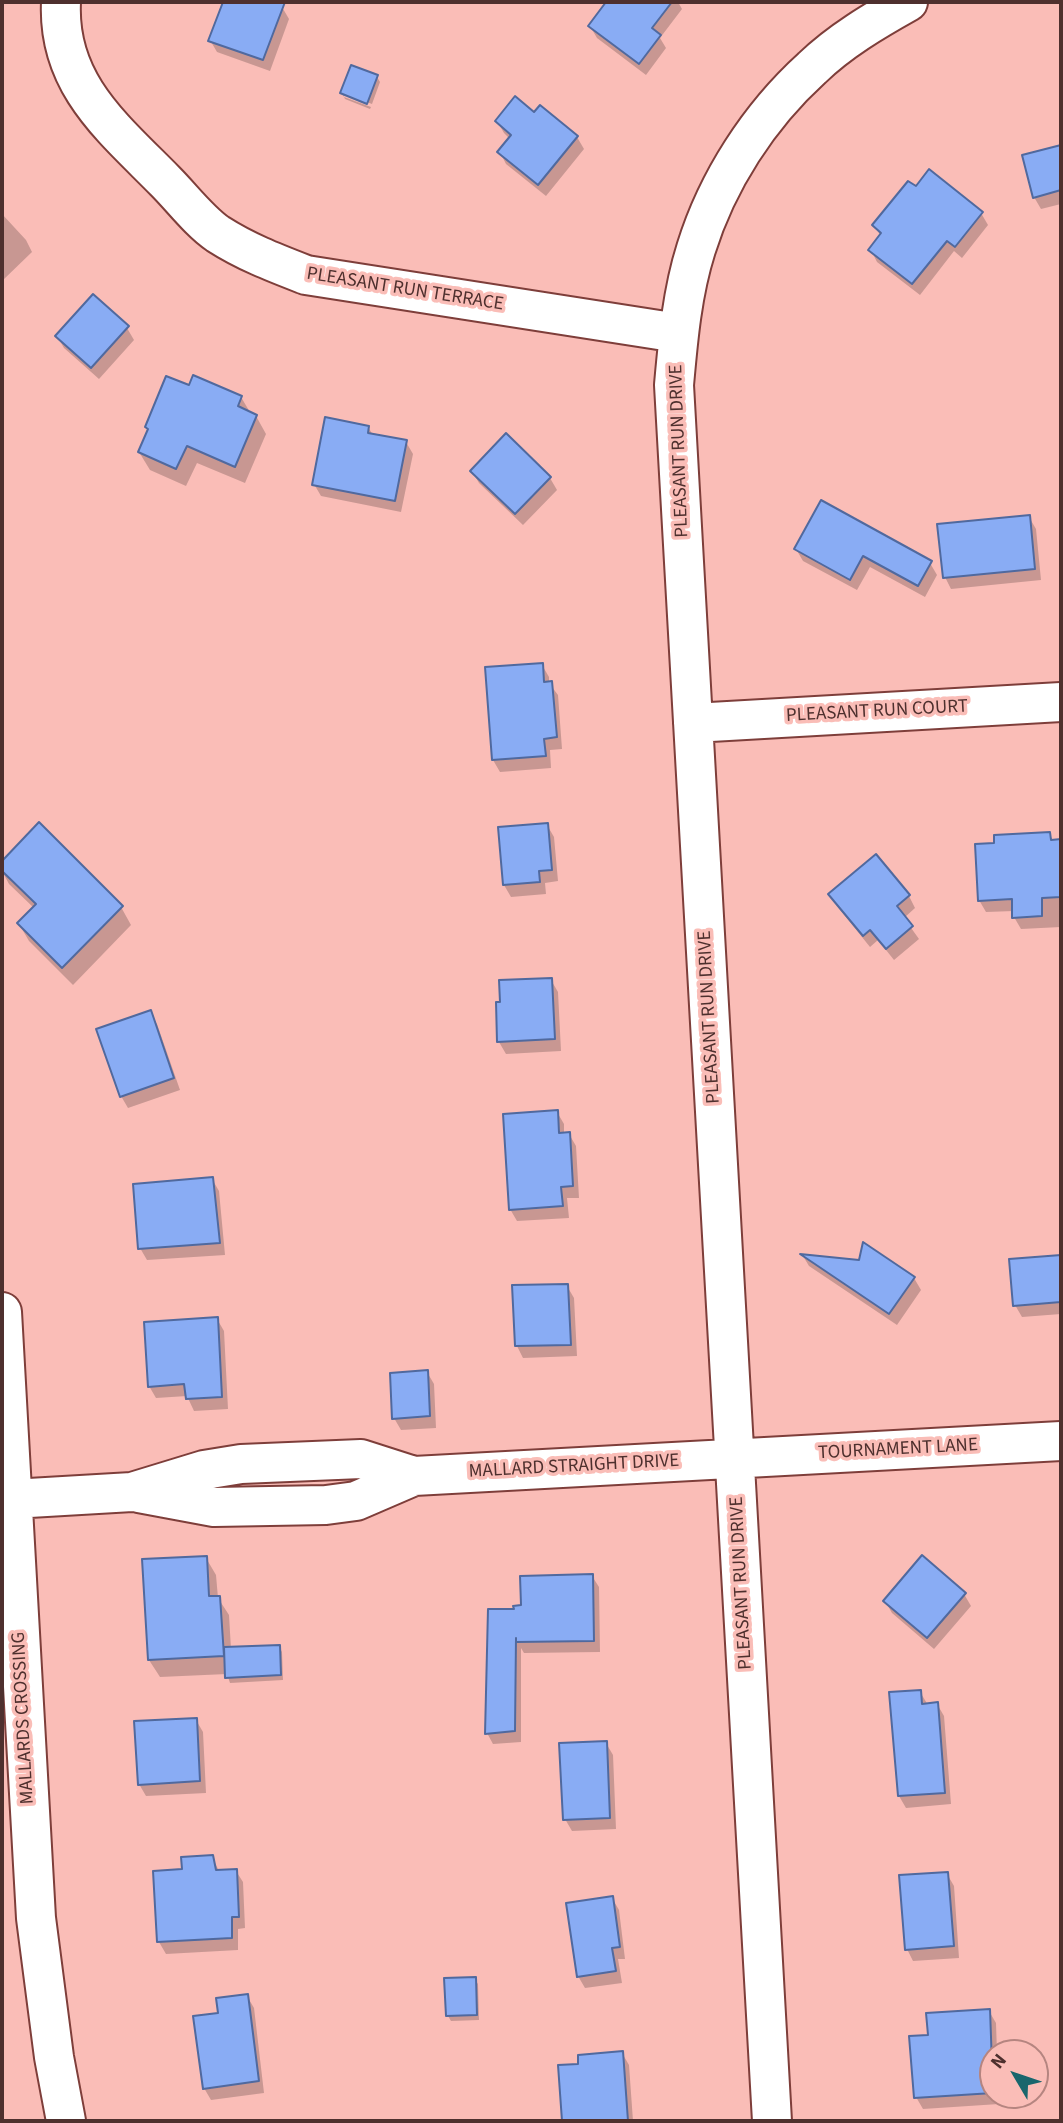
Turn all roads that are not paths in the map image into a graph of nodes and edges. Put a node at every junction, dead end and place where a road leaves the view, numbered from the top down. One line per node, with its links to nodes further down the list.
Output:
1 (61, 2): 3 (street, PLEASANT RUN TERRACE)
2 (908, 2): 3 (street, PLEASANT RUN DRIVE)
3 (678, 333): 5 (street, PLEASANT RUN DRIVE)
4 (1061, 702): 5 (street, PLEASANT RUN COURT)
5 (693, 723): 8 (street, PLEASANT RUN DRIVE)
6 (2, 1312): 9 (street, MALLARDS CROSSING)
7 (1061, 1441): 8 (street, TOURNAMENT LANE)
8 (735, 1459): 9 (street, MALLARD STRAIGHT DRIVE); 11 (street, PLEASANT RUN DRIVE)
9 (12, 1499): 10 (street, MALLARDS CROSSING)
10 (66, 2121)
11 (772, 2121)

